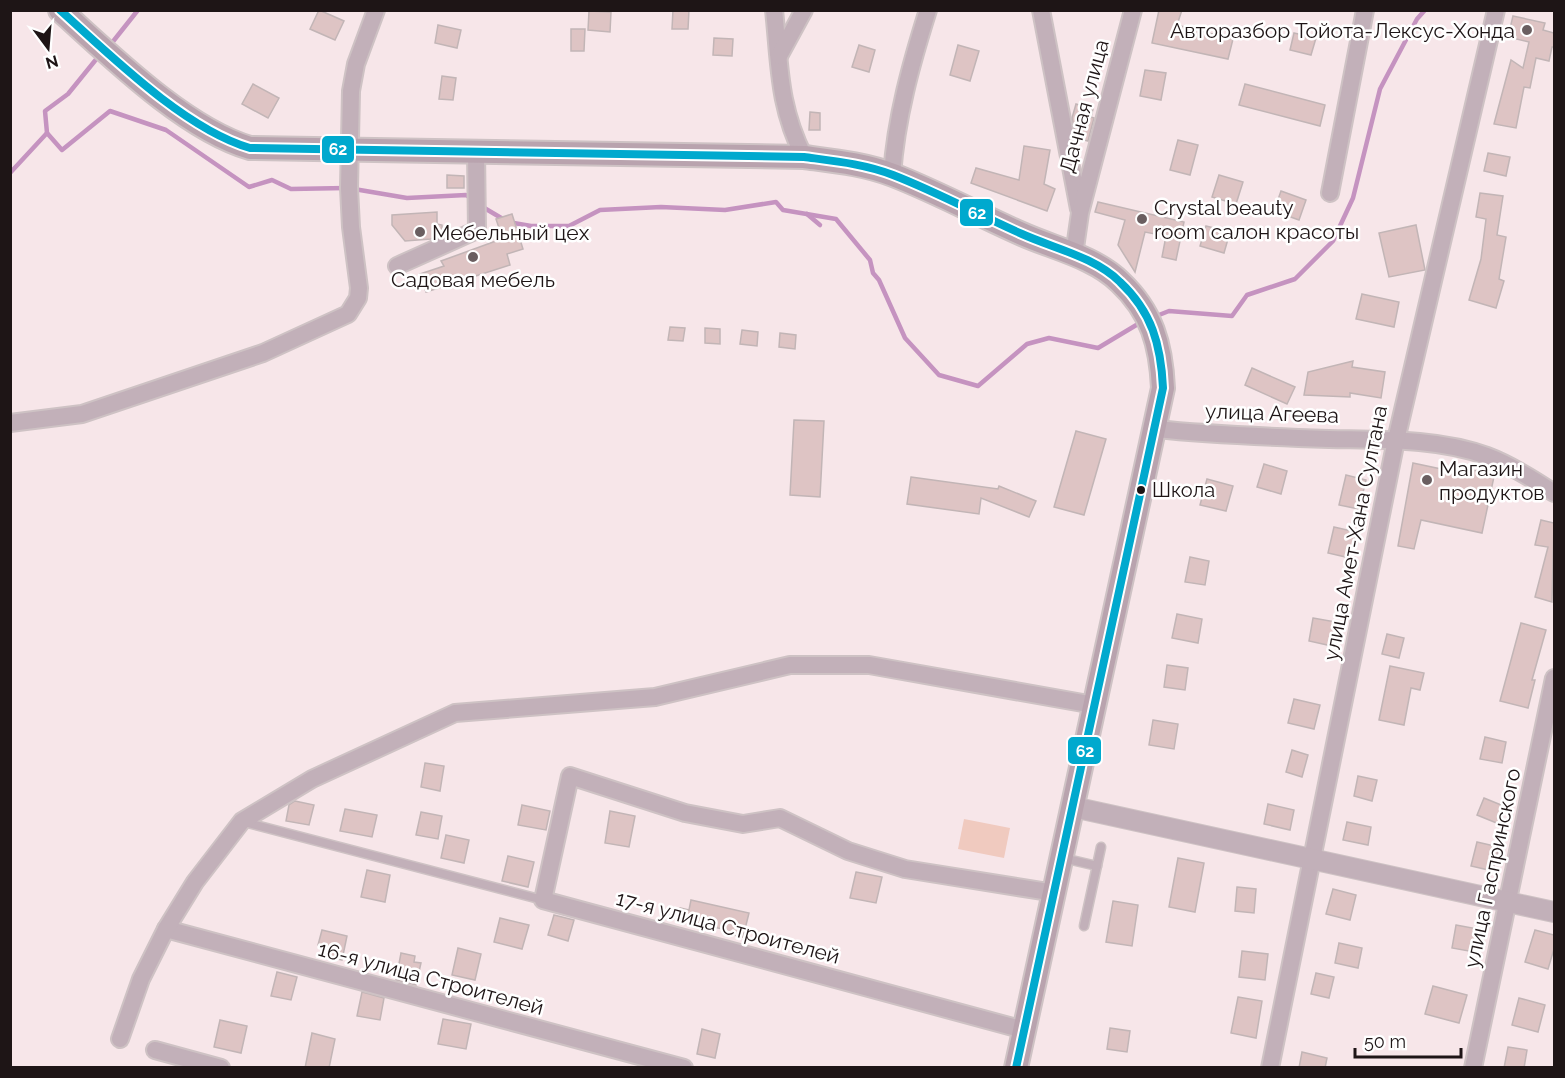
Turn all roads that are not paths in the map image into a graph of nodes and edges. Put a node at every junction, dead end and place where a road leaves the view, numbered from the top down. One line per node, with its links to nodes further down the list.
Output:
1 (60, 10): 11 (main road)
2 (376, 10): 11 (street)
3 (774, 10): 10 (street)
4 (804, 10): 10 (street)
5 (928, 10): 14 (street)
6 (1041, 10): 16 (street)
7 (1133, 10): 16 (street, Дачная улица)
8 (1365, 10): 15 (street)
9 (1496, 10): 21 (street, улица Амет-Хана Султана)
10 (779, 56): 13 (street)
11 (351, 148): 12 (main road); 19 (street)
12 (476, 151): 13 (main road); 18 (street)
13 (804, 157): 14 (main road)
14 (892, 175): 17 (main road)
15 (1330, 193)
16 (1080, 213): 17 (street)
17 (1074, 255): 20 (main road)
18 (397, 266)
19 (10, 423)
20 (1156, 429): 21 (street, улица Агеева); 24 (main road)
21 (1396, 440): 22 (street, улица Агеева); 29 (street, улица Амет-Хана Султана)
22 (1554, 493)
23 (1554, 678): 33 (street, улица Гаспринского)
24 (1094, 705): 25 (main road); 26 (street)
25 (1073, 807): 28 (main road); 29 (street)
26 (242, 821): 32 (lane); 36 (street)
27 (1101, 847): 30 (lane)
28 (1063, 858): 30 (lane); 31 (main road)
29 (1312, 861): 33 (street); 43 (street, улица Амет-Хана Султана)
30 (1097, 866): 35 (lane)
31 (1055, 893): 32 (street); 37 (main road)
32 (543, 900): 37 (street, 17-я улица Строителей)
33 (1509, 902): 34 (street); 44 (street, улица Гаспринского)
34 (1554, 912)
35 (1084, 927)
36 (166, 929): 38 (street); 41 (street, 16-я улица Строителей)
37 (1024, 1030): 42 (main road)
38 (120, 1039)
39 (155, 1050): 40 (street)
40 (221, 1068)
41 (684, 1068)
42 (1016, 1068)
43 (1270, 1068)
44 (1473, 1068)

